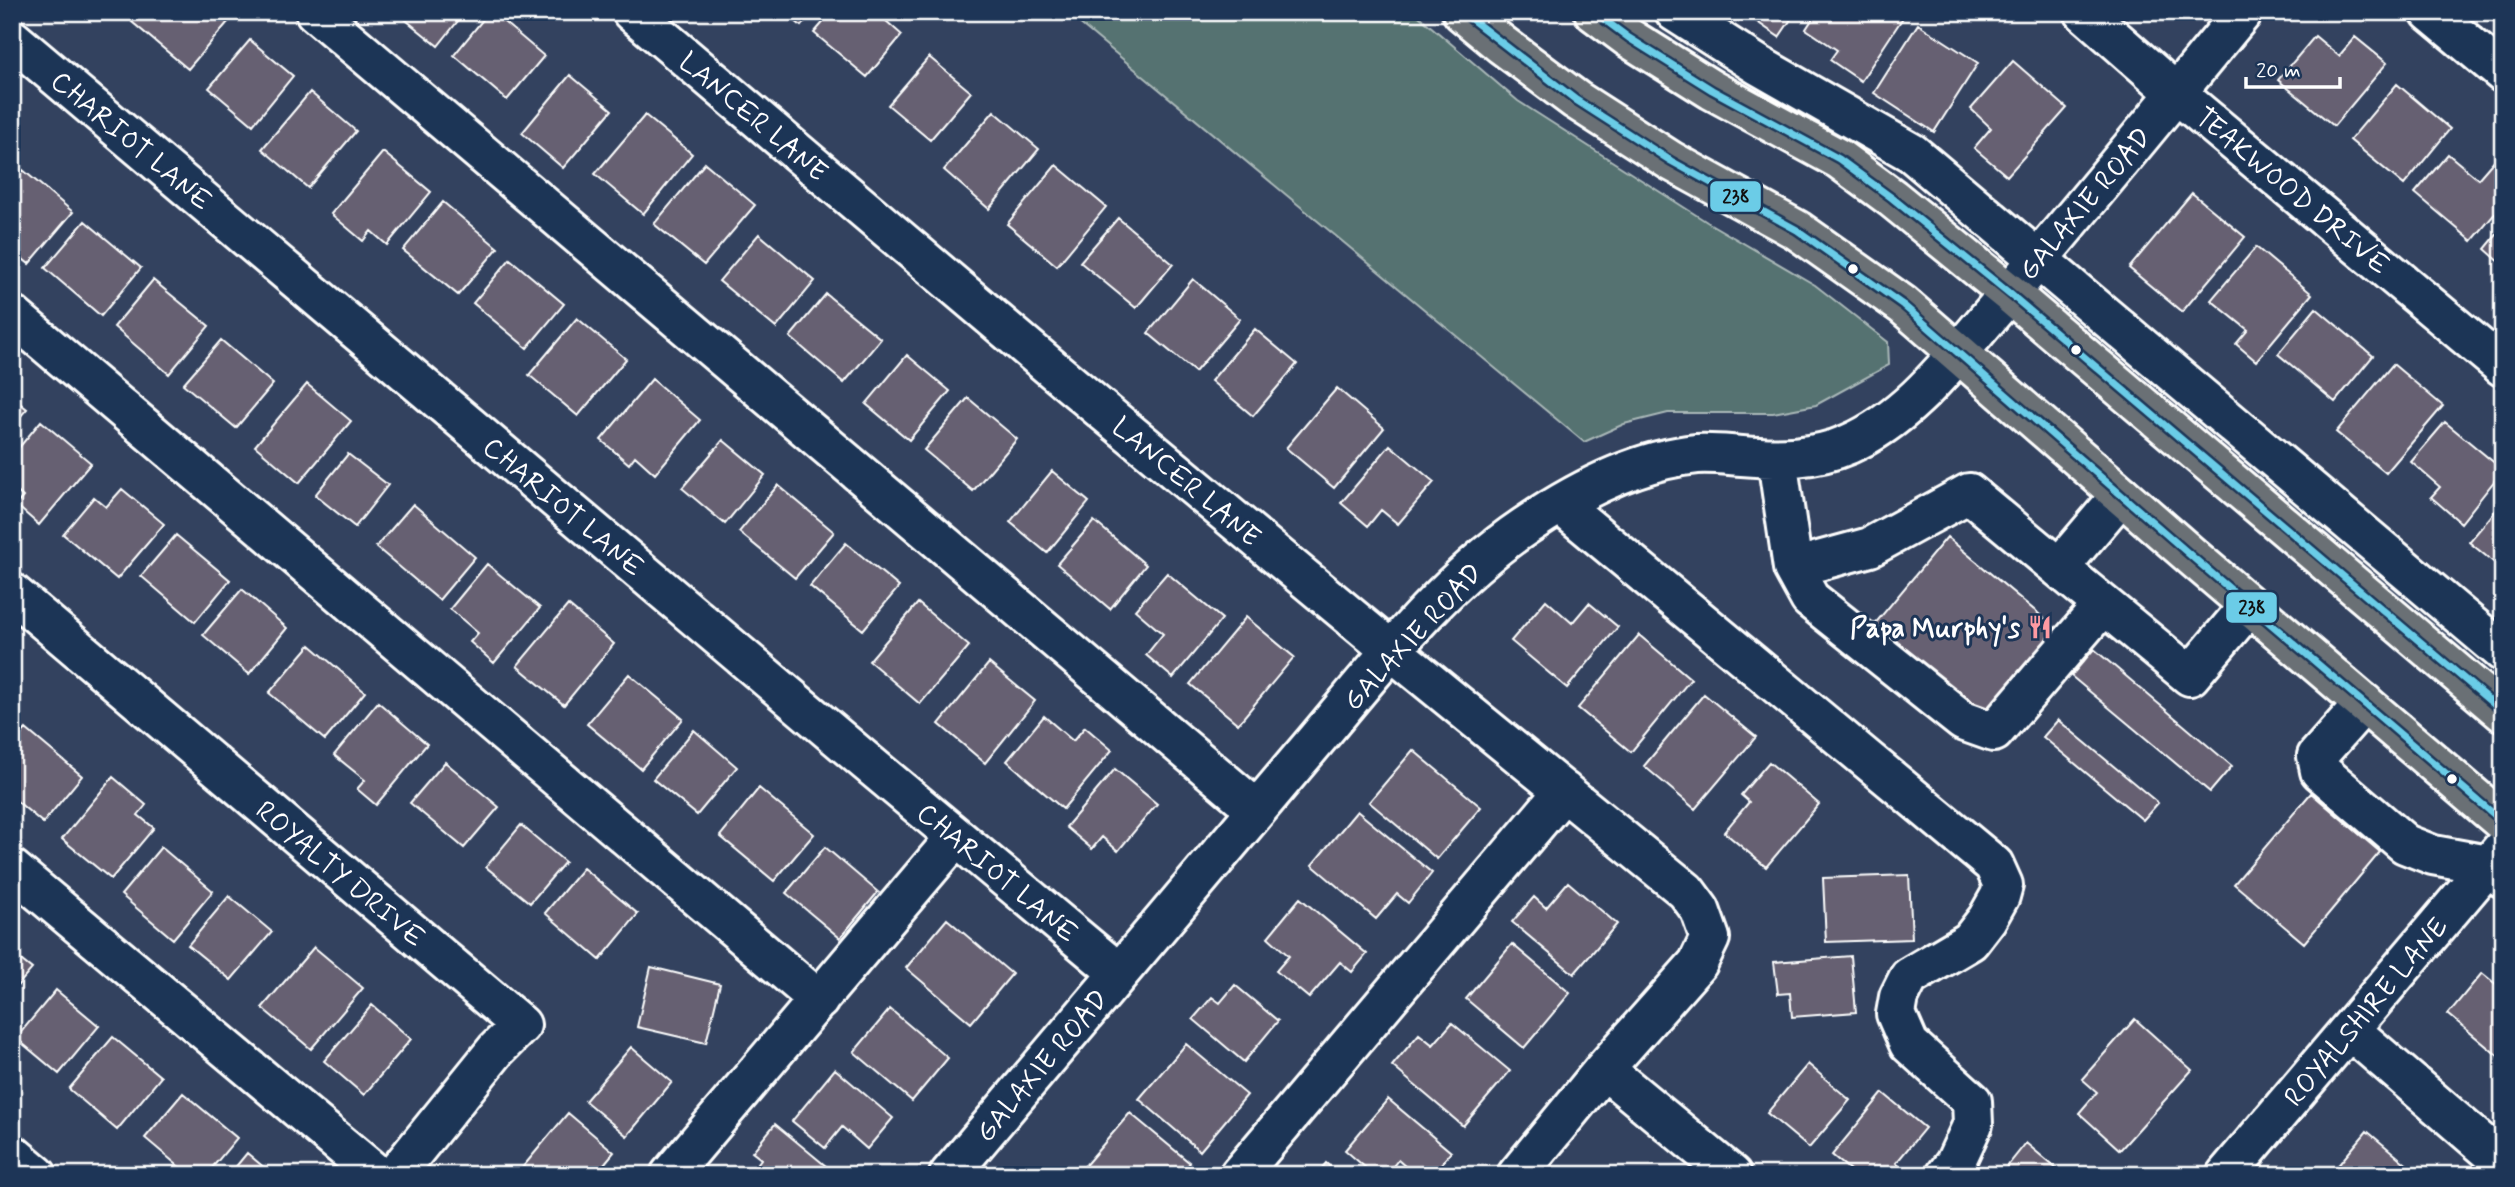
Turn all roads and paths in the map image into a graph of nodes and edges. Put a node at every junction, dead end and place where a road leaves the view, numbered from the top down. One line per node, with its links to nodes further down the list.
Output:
1 (315, 12): 30 (street)
2 (632, 12): 25 (street, LANCER LANE)
3 (1462, 12): 15 (main road)
4 (1594, 12): 13 (main road)
5 (1675, 12): 12 (street)
6 (2084, 12): 11 (street, TEAKWOOD DRIVE)
7 (2243, 12): 11 (street, GALAXIE ROAD)
8 (2430, 12): 10 (street)
9 (12, 39): 32 (street, CHARIOT LANE)
10 (2503, 73)
11 (2176, 93): 12 (street, GALAXIE ROAD); 16 (street, TEAKWOOD DRIVE)
12 (2039, 260): 13 (street, GALAXIE ROAD); 26 (street)
13 (2009, 293): 15 (street, GALAXIE ROAD); 28 (main road)
14 (12, 315): 36 (street)
15 (1957, 352): 17 (street, GALAXIE ROAD); 18 (main road)
16 (2503, 367)
17 (1777, 459): 19 (street, GALAXIE ROAD); 20 (street)
18 (2121, 495): 21 (street); 24 (main road)
19 (1561, 505): 25 (street, GALAXIE ROAD); 49 (street)
20 (1793, 568): 21 (street); 23 (street)
21 (2059, 568): 23 (street)
22 (12, 593): 43 (street, ROYALTY DRIVE)
23 (2103, 605): 24 (street)
24 (2249, 606): 27 (main road)
25 (1392, 652): 29 (street, LANCER LANE); 30 (street, GALAXIE ROAD)
26 (2503, 652)
27 (2364, 703): 31 (main road); 33 (street)
28 (2503, 712)
29 (1564, 791): 38 (street, LANCER LANE); 46 (street)
30 (1256, 810): 35 (street, GALAXIE ROAD)
31 (2503, 822)
32 (956, 837): 35 (street, CHARIOT LANE); 36 (street)
33 (2498, 864): 37 (street, ROYALSHIRE LANE)
34 (12, 869): 42 (street)
35 (1118, 972): 45 (street, GALAXIE ROAD)
36 (820, 1000): 44 (street)
37 (2350, 1030): 40 (street); 50 (street, ROYALSHIRE LANE)
38 (1604, 1069): 47 (street); 48 (street)
39 (12, 1154): 41 (street)
40 (2503, 1162): 51 (street)
41 (37, 1175)
42 (377, 1175)
43 (395, 1175)
44 (670, 1175)
45 (949, 1175)
46 (1239, 1175)
47 (1517, 1175)
48 (1732, 1175)
49 (1946, 1175)
50 (2226, 1175)
51 (2492, 1175)

